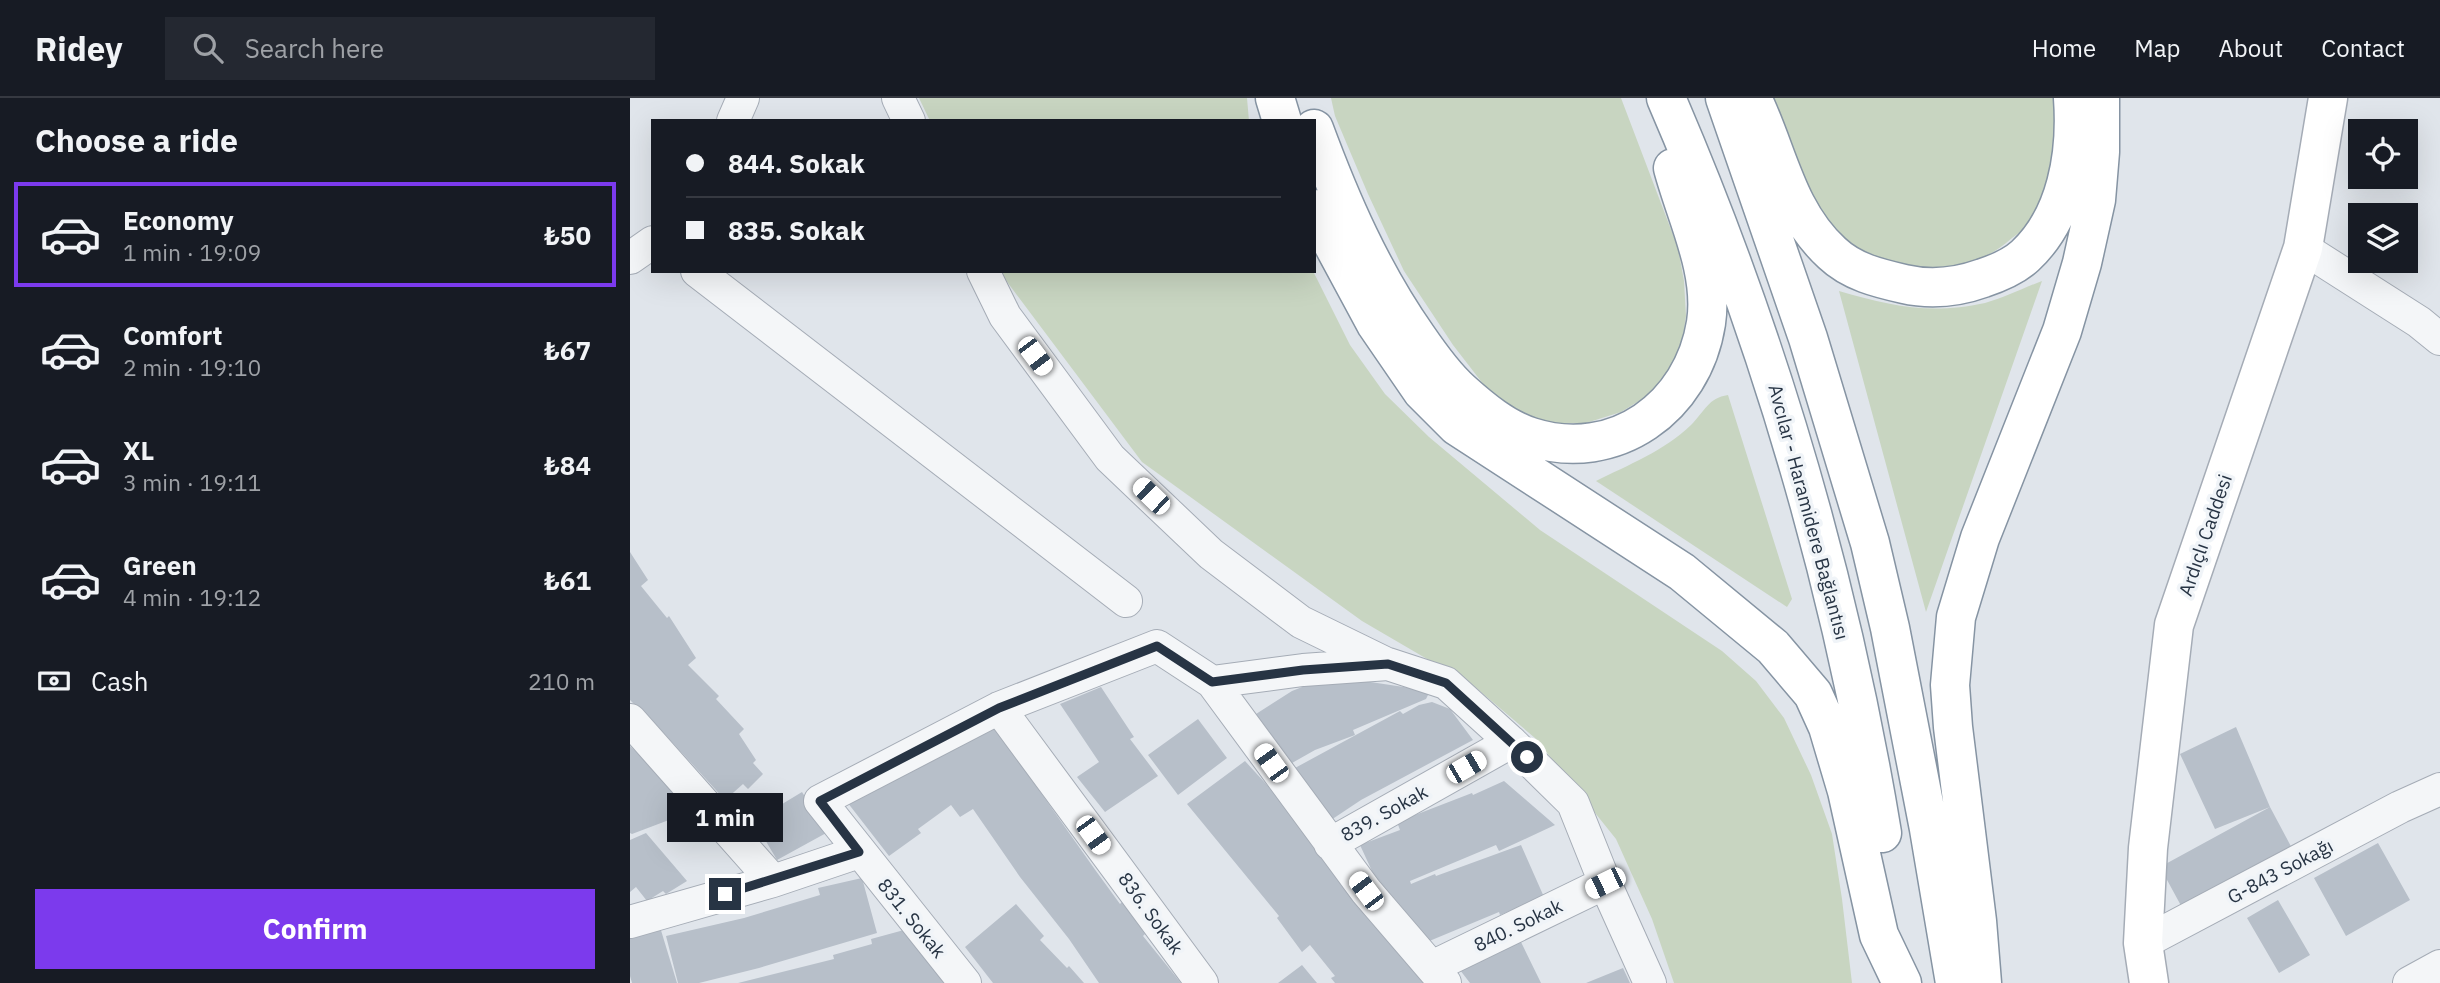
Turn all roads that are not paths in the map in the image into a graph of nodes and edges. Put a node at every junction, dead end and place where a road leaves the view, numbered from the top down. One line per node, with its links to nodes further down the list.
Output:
1 (743, 98): 12 (street)
2 (898, 98): 13 (street)
3 (1275, 98): 14 (main road)
4 (1303, 98): 15 (main road)
5 (1658, 98): 16 (main road)
6 (1666, 98): 42 (main road, Avcılar - Haramidere Bağlantısı)
7 (1725, 98): 43 (main road)
8 (1752, 98): 9 (main road)
9 (2073, 98)
10 (2100, 98): 44 (main road)
11 (2328, 98): 19 (main road, Ardıçlı Caddesi)
12 (734, 119)
13 (908, 119)
14 (1281, 119)
15 (1310, 119)
16 (1316, 134)
17 (1316, 213): 42 (main road)
18 (651, 243): 20 (street)
19 (2303, 248): 23 (street); 36 (main road, Ardıçlı Caddesi)
20 (630, 258)
21 (700, 273): 24 (street)
22 (984, 273): 25 (street)
23 (2440, 339)
24 (1126, 601)
25 (1388, 664): 26 (street); 29 (street)
26 (1212, 682): 27 (street); 31 (street)
27 (999, 708): 32 (street, 831. Sokak); 40 (street, 836. Sokak)
28 (630, 720): 33 (street)
29 (1511, 742): 31 (street, 839. Sokak); 34 (street)
30 (2433, 799): 36 (street, G-843 Sokağı)
31 (1330, 844): 38 (street)
32 (859, 852): 33 (street); 39 (street, 831. Sokak)
33 (773, 881): 35 (street)
34 (1605, 883): 38 (street, 840. Sokak); 41 (street)
35 (630, 922)
36 (2143, 943): 45 (main road, Ardıçlı Caddesi)
37 (2440, 966): 46 (street)
38 (1438, 975)
39 (965, 983)
40 (1202, 983)
41 (1650, 983)
42 (1903, 983)
43 (1955, 983)
44 (1982, 983)
45 (2149, 983)
46 (2409, 983)

